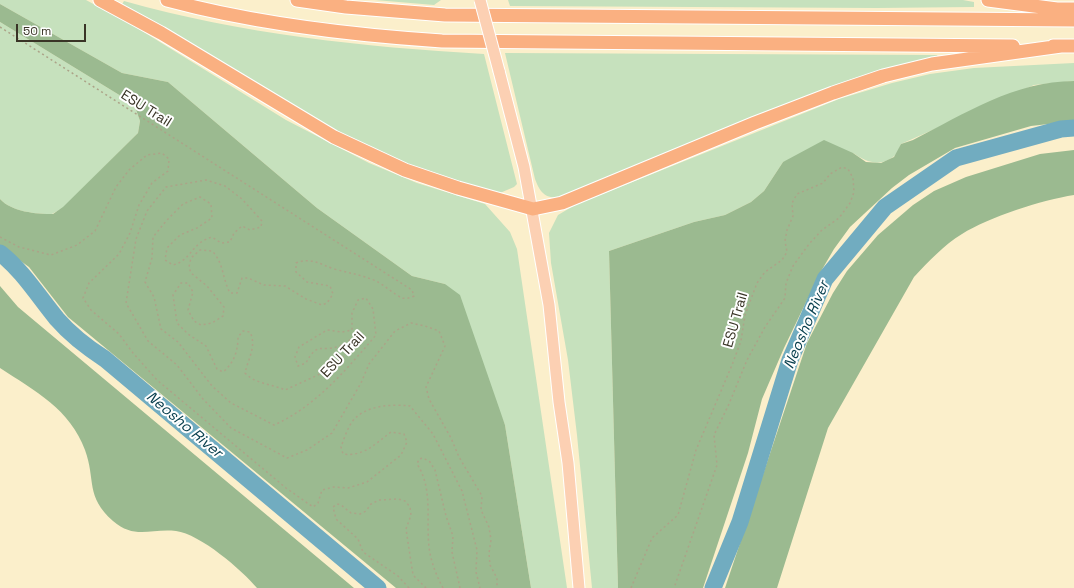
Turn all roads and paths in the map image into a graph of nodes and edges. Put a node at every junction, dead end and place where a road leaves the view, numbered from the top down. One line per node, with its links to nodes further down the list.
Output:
1 (100, 0): 10 (highway)
2 (167, 0): 9 (highway)
3 (297, 0): 7 (highway)
4 (480, 0): 10 (main road, bridge)
5 (988, 0): 6 (highway)
6 (1074, 9)
7 (1074, 20)
8 (0, 27): 17 (path, ESU Trail)
9 (1068, 46): 10 (highway)
10 (533, 209): 18 (main road)
11 (0, 237): 16 (path)
12 (409, 588): 13 (path)
13 (426, 588)
14 (443, 588): 15 (path)
15 (460, 588)
16 (480, 588)
17 (497, 588)
18 (579, 588)
19 (631, 588): 20 (path, ESU Trail)
20 (674, 588)

